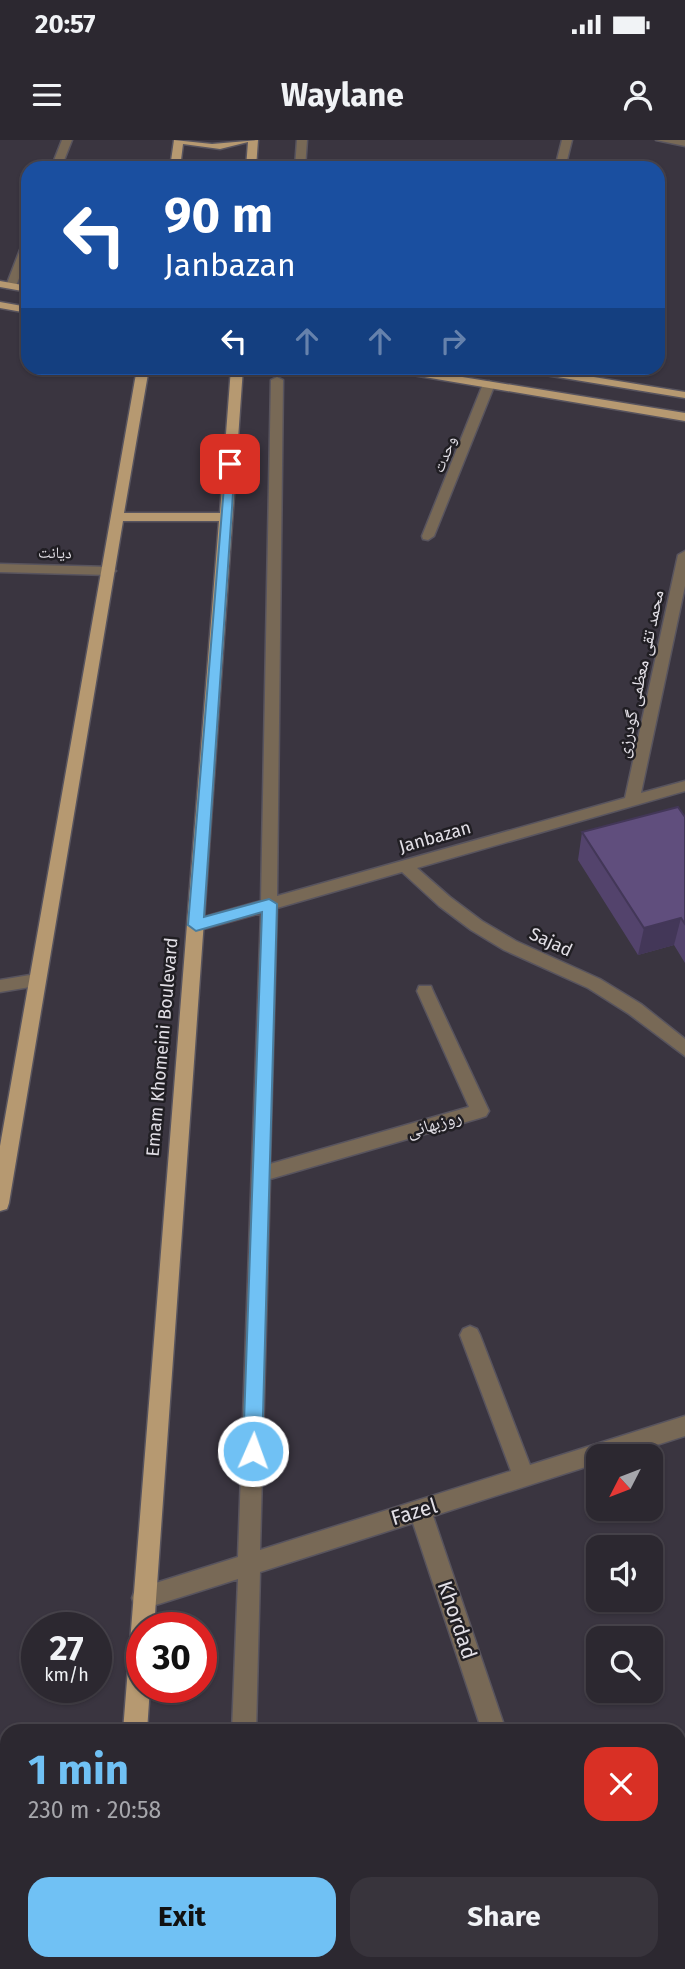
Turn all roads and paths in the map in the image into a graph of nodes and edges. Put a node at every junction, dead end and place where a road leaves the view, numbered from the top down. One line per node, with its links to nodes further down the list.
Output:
1 (67, 140): 9 (street)
2 (179, 140): 3 (main road); 10 (main road)
3 (245, 140)
4 (253, 140): 11 (main road)
5 (302, 140): 12 (street)
6 (567, 140): 13 (street)
7 (661, 140): 8 (street)
8 (685, 143)
9 (60, 161)
10 (175, 161)
11 (252, 161)
12 (300, 161)
13 (562, 161)
14 (21, 256): 15 (street)
15 (6, 285)
16 (0, 305): 17 (main road)
17 (21, 309)
18 (142, 375): 26 (main road)
19 (236, 375): 27 (main road, Emam Khomeini Boulevard)
20 (432, 375): 23 (main road)
21 (565, 375): 24 (main road)
22 (277, 380): 35 (street)
23 (489, 384): 25 (main road); 28 (street, وحدت)
24 (685, 394)
25 (685, 417)
26 (118, 517): 27 (main road); 31 (main road)
27 (226, 517): 36 (main road, Emam Khomeini Boulevard)
28 (428, 536)
29 (685, 555): 33 (street, محمد تقی معظمی گودرزی)
30 (0, 568): 31 (street, دیانت)
31 (109, 570): 37 (main road)
32 (685, 786): 33 (street, Janbazan)
33 (632, 801): 34 (street, Janbazan)
34 (405, 865): 35 (street, Janbazan); 40 (street, Sajad)
35 (269, 904): 36 (street, Janbazan); 41 (street)
36 (196, 925): 48 (main road, Emam Khomeini Boulevard)
37 (36, 979): 38 (street); 42 (main road)
38 (0, 986)
39 (425, 991): 41 (street, روزبهانی)
40 (685, 1049)
41 (261, 1174): 47 (street)
42 (0, 1203)
43 (470, 1335): 45 (street)
44 (685, 1426): 45 (street, Fazel)
45 (524, 1477): 46 (street, Fazel)
46 (420, 1510): 47 (street, Fazel); 51 (street, Khordad)
47 (249, 1562): 48 (street, Fazel); 50 (street)
48 (143, 1598): 49 (main road, Emam Khomeini Boulevard)
49 (135, 1724)
50 (244, 1724)
51 (492, 1724)

